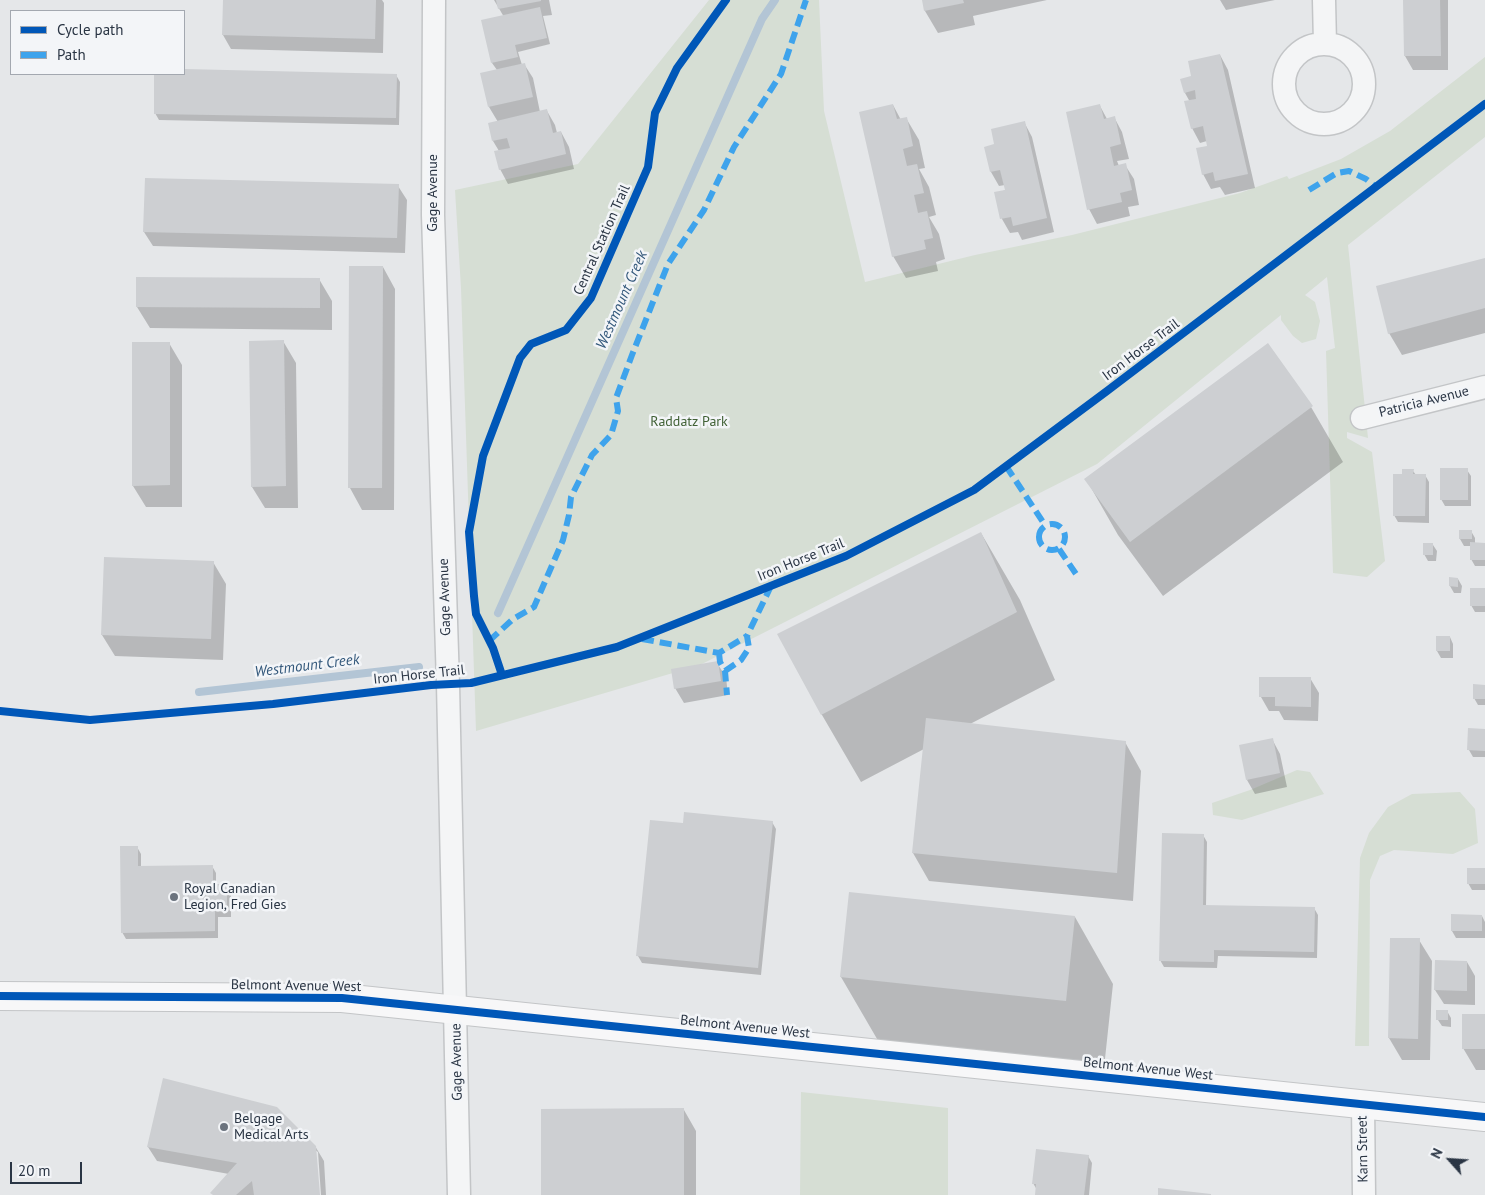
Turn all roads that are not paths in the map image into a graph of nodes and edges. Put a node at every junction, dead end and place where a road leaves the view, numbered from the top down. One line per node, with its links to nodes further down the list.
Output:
1 (434, 0): 7 (street, Gage Avenue)
2 (1324, 0): 3 (street)
3 (1324, 44)
4 (1485, 387): 5 (street, Patricia Avenue)
5 (1362, 418)
6 (0, 996): 7 (street, Belmont Avenue West)
7 (456, 1010): 8 (street, Belmont Avenue West); 10 (street, Gage Avenue)
8 (1363, 1104): 9 (street, Belmont Avenue West); 11 (street, Karn Street)
9 (1485, 1116)
10 (459, 1195)
11 (1364, 1195)

